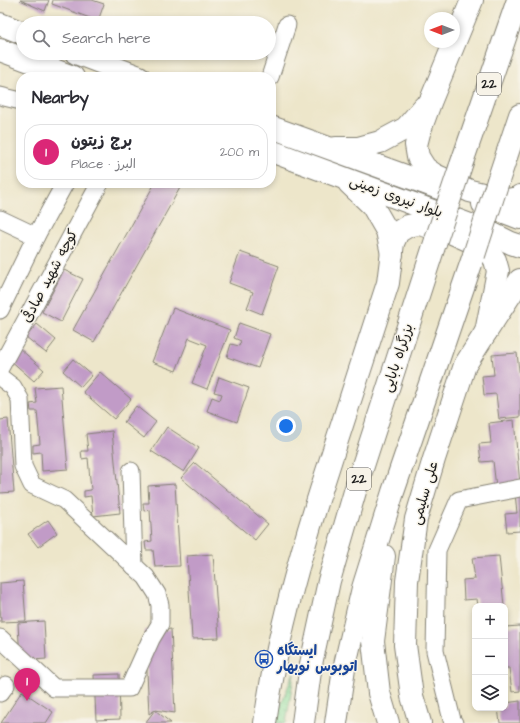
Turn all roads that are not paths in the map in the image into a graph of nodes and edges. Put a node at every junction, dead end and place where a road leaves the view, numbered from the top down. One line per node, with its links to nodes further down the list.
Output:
1 (472, 0): 17 (main road)
2 (518, 0): 42 (main road, بزرگراه بابایی / 22, bridge)
3 (0, 24): 5 (main road)
4 (287, 25): 8 (street)
5 (16, 30)
6 (0, 50): 7 (main road)
7 (16, 56)
8 (276, 59)
9 (27, 60): 12 (main road)
10 (94, 60): 13 (main road)
11 (276, 60): 14 (street)
12 (59, 72)
13 (126, 72)
14 (272, 72)
15 (0, 96): 16 (street)
16 (16, 100)
17 (430, 100): 20 (main road); 25 (main road)
18 (520, 114): 38 (main road, bridge)
19 (276, 129): 20 (main road, بلوار نیروی زمینی)
20 (326, 148): 26 (main road, بلوار نیروی زمینی)
21 (276, 153): 22 (main road, بلوار نیروی زمینی)
22 (344, 178): 29 (main road, بلوار نیروی زمینی); 30 (main road)
23 (63, 188): 28 (street)
24 (97, 188): 34 (street, کوچه شهید صادقی)
25 (520, 196)
26 (520, 218)
27 (0, 219): 28 (street)
28 (36, 236): 32 (street)
29 (520, 246)
30 (392, 254): 33 (main road); 41 (main road)
31 (520, 280): 33 (main road, علی سلیمی)
32 (0, 310)
33 (486, 332): 45 (main road, علی سلیمی)
34 (0, 368)
35 (0, 377): 39 (street)
36 (131, 471): 39 (street)
37 (520, 488): 46 (street)
38 (393, 492): 43 (main road); 44 (main road)
39 (134, 566): 40 (street)
40 (0, 638)
41 (265, 723)
42 (302, 723)
43 (336, 723)
44 (388, 723)
45 (420, 723)
46 (454, 723)

